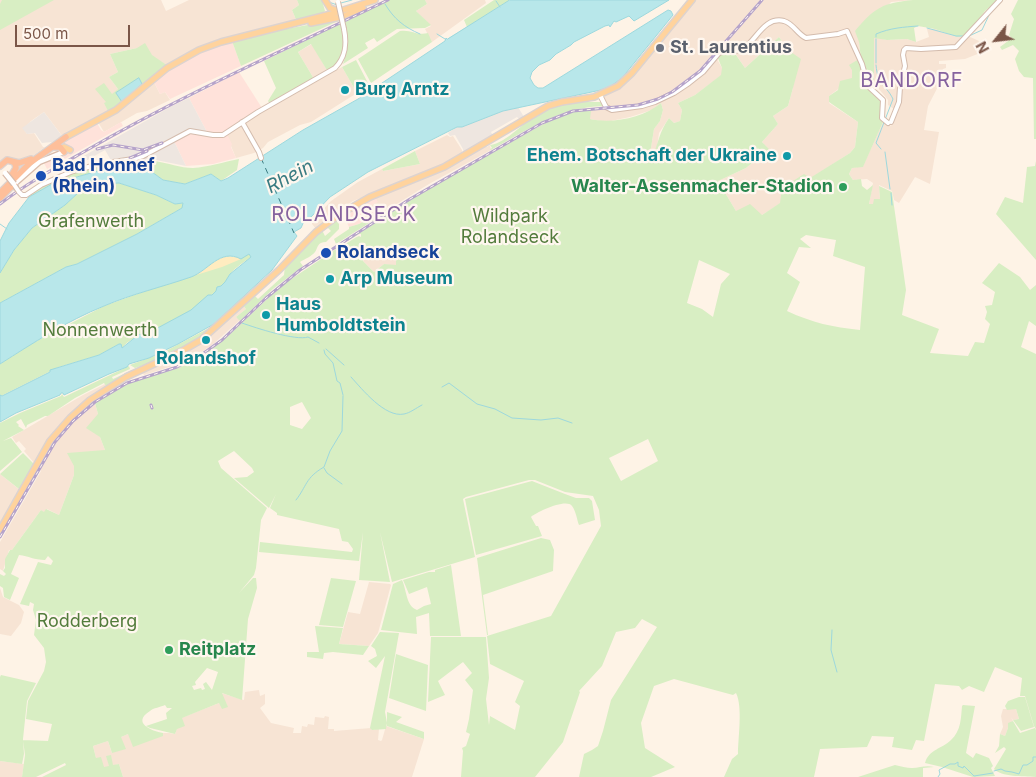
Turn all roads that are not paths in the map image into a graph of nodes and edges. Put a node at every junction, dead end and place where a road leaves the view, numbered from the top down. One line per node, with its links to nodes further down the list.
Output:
1 (324, 0): 7 (main road); 9 (main road)
2 (375, 0): 7 (main road)
3 (379, 0): 8 (main road)
4 (692, 0): 11 (main road)
5 (1000, 0): 11 (street)
6 (337, 1): 8 (street, bridge)
7 (344, 11): 9 (main road)
8 (341, 17): 10 (main road); 12 (street, bridge)
9 (319, 18): 10 (main road)
10 (291, 25): 13 (main road)
11 (600, 95): 24 (main road)
12 (242, 122): 17 (street); 21 (street)
13 (73, 133): 14 (main road); 15 (main road)
14 (66, 137): 16 (highway); 19 (highway)
15 (66, 150): 19 (highway)
16 (37, 156): 18 (highway); 20 (highway)
17 (261, 158)
18 (2, 167): 20 (highway); 21 (main road, bridge)
19 (28, 168): 21 (main road); 22 (highway)
20 (6, 184): 22 (highway)
21 (14, 185): 23 (highway)
22 (0, 192)
23 (0, 198)
24 (0, 530)

